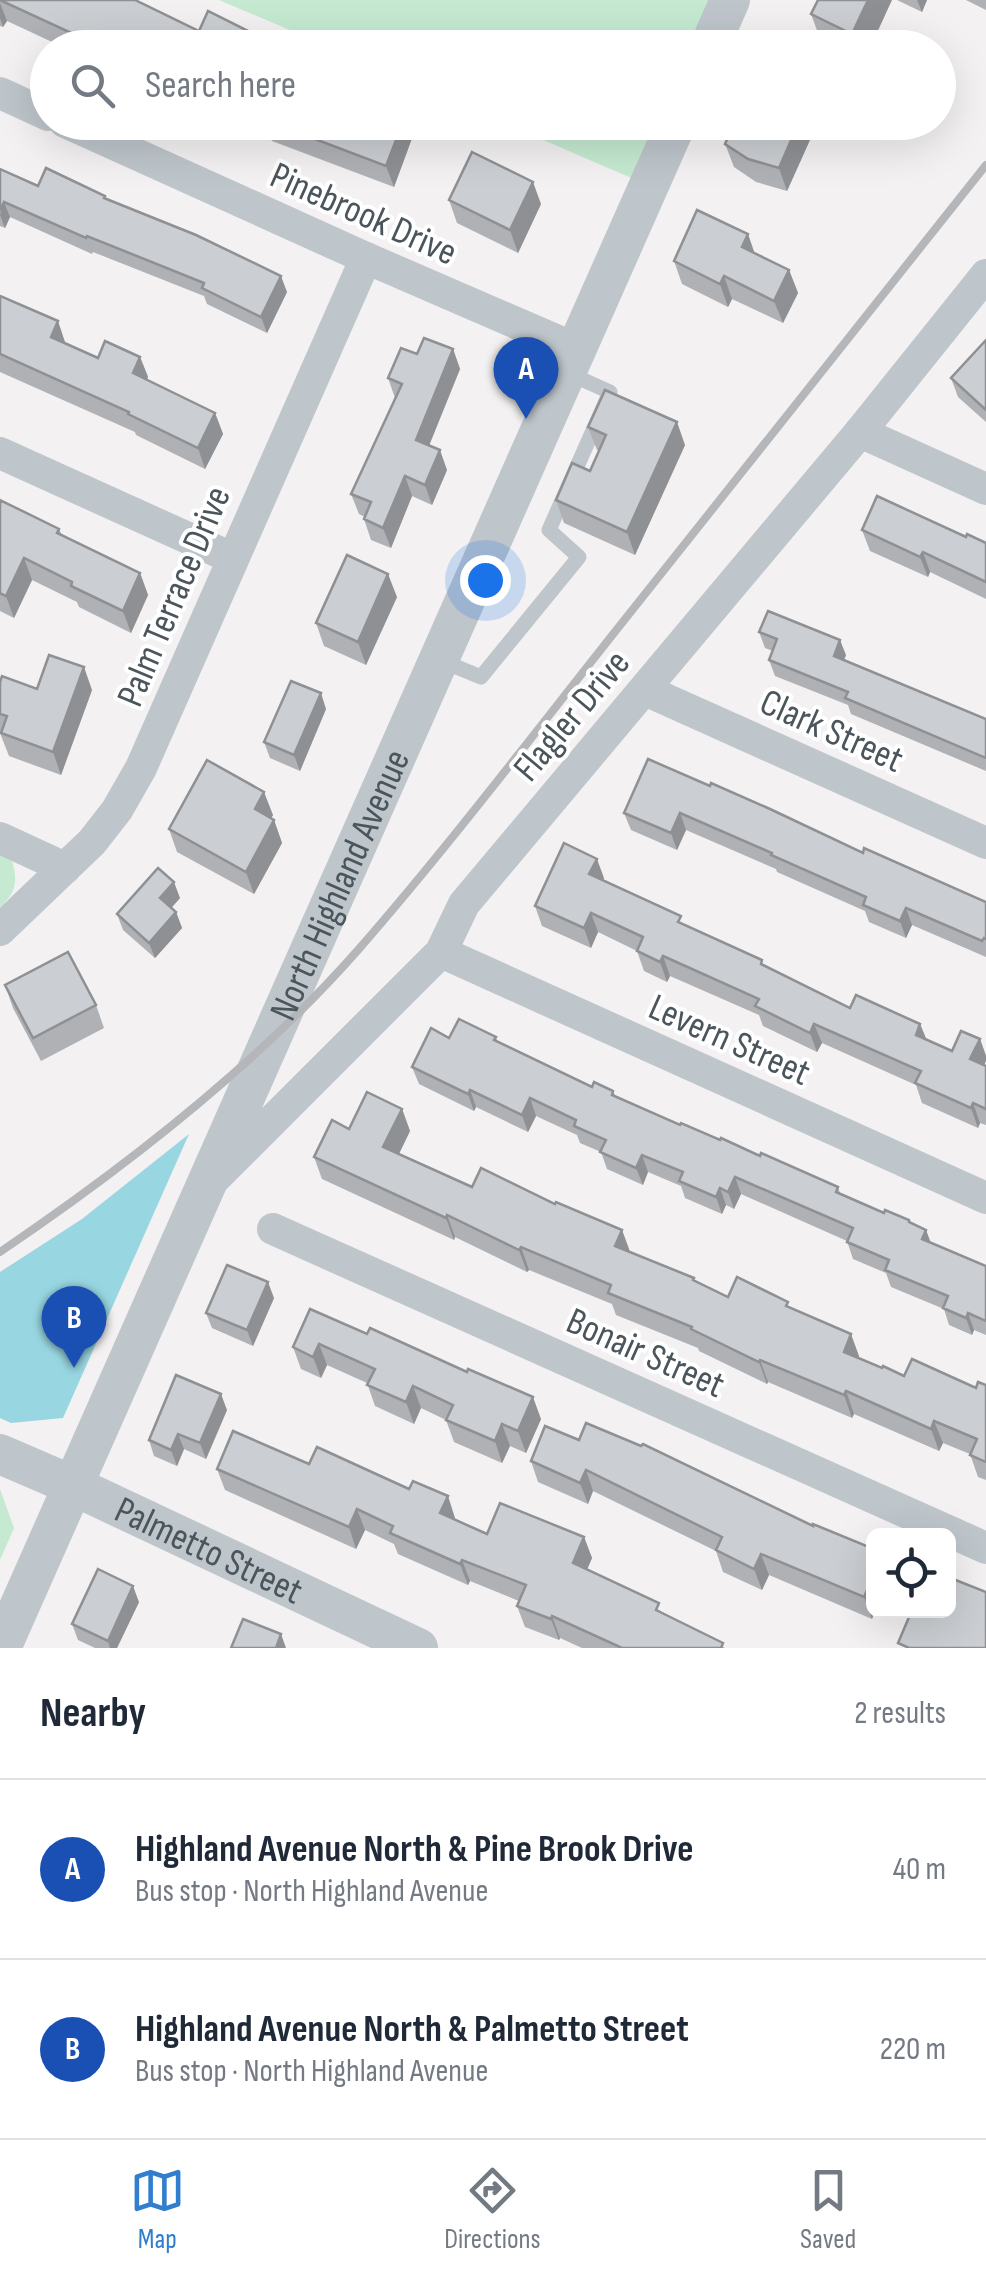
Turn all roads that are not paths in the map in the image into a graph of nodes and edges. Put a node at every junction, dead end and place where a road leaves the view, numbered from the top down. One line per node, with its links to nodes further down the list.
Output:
1 (730, 0): 2 (street)
2 (717, 30)
3 (0, 93): 4 (street)
4 (30, 106)
5 (105, 140): 7 (street, Pinebrook Drive)
6 (669, 140): 9 (street, North Highland Avenue)
7 (366, 258): 9 (street, Pinebrook Drive); 13 (street, Palm Terrace Drive)
8 (986, 275): 10 (street, Flagler Drive)
9 (571, 361): 14 (street, North Highland Avenue); 14 (lane)
10 (860, 432): 12 (street); 15 (street, Flagler Drive)
11 (0, 453): 13 (street)
12 (986, 488)
13 (232, 558): 18 (street, Palm Terrace Drive)
14 (439, 660): 21 (street, North Highland Avenue)
15 (645, 690): 17 (street, Clark Street); 20 (street, Flagler Drive)
16 (0, 838): 18 (street)
17 (986, 843)
18 (65, 868): 19 (street, Palm Terrace Drive)
19 (0, 930)
20 (441, 952): 21 (street, Flagler Drive); 22 (street, Levern Street)
21 (203, 1190): 25 (street, North Highland Avenue)
22 (986, 1198)
23 (273, 1229): 26 (street, Bonair Street)
24 (0, 1454): 25 (street, Palmetto Street)
25 (74, 1486): 27 (street, Palmetto Street); 28 (street, North Highland Avenue)
26 (986, 1548)
27 (397, 1644)
28 (2, 1648)

